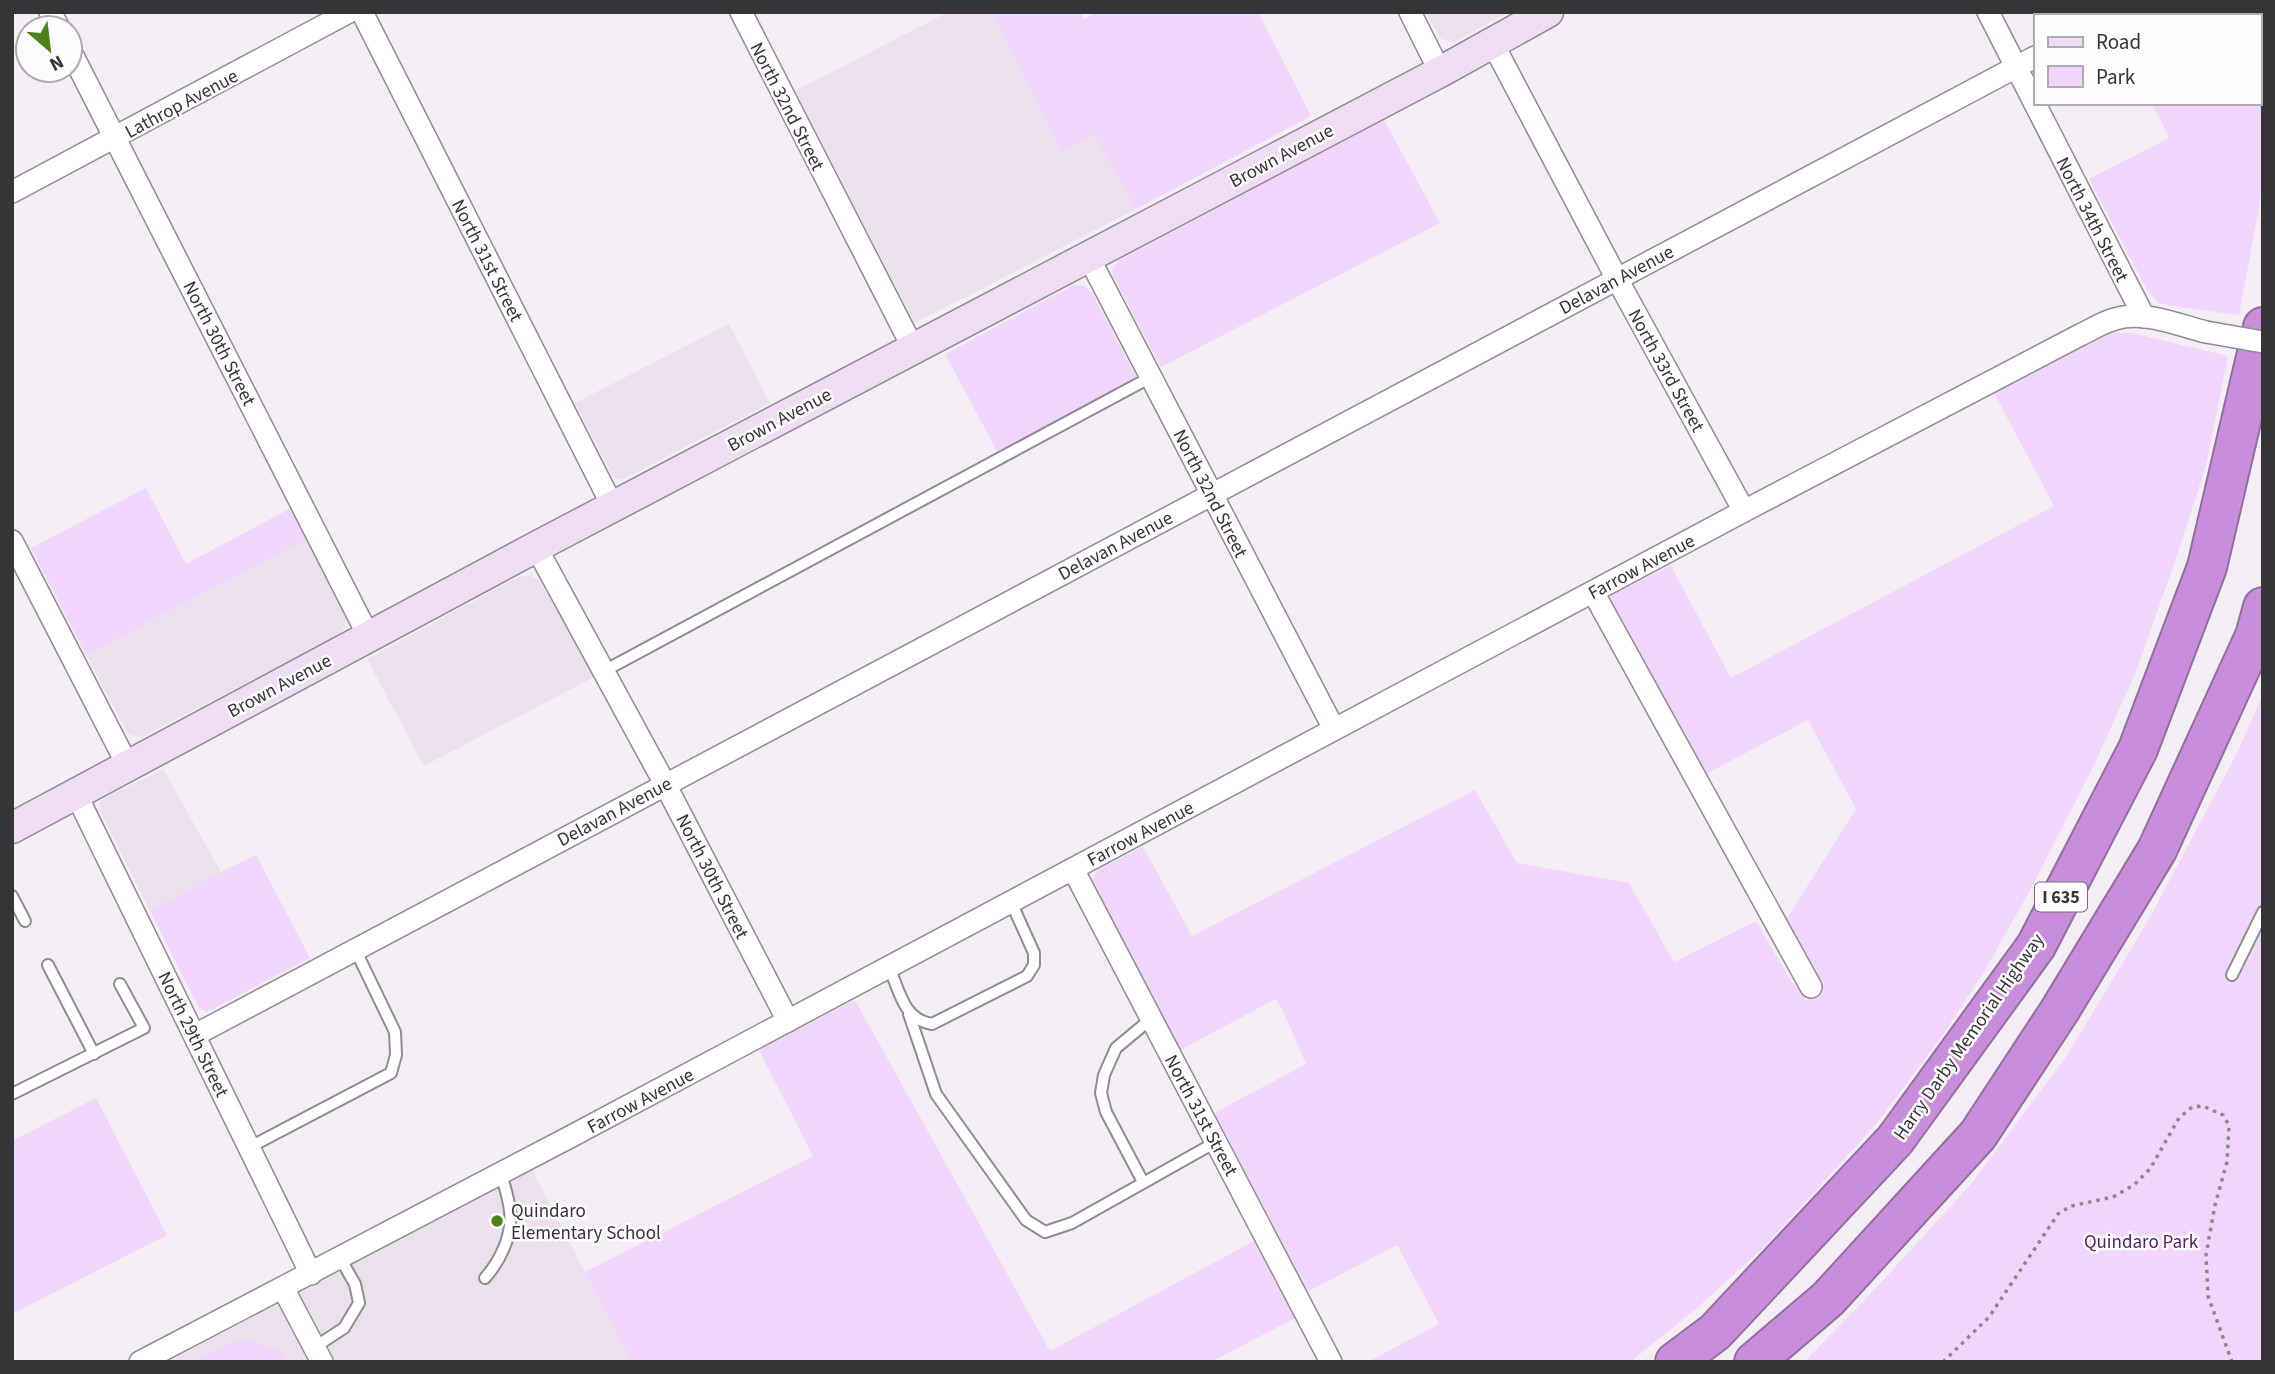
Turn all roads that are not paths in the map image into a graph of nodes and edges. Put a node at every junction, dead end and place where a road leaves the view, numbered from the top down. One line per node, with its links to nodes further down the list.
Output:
1 (348, 12): 14 (street, Lathrop Avenue)
2 (362, 12): 24 (street, North 31st Street)
3 (741, 12): 21 (street, North 32nd Street)
4 (1410, 12): 10 (street)
5 (1548, 12): 7 (main road, Brown Avenue)
6 (1988, 12): 9 (street, North 34th Street)
7 (1492, 42): 10 (main road, Brown Avenue); 17 (street, North 33rd Street)
8 (2034, 58): 9 (street, Delavan Avenue)
9 (2016, 67): 12 (street, North 34th Street); 17 (street, Delavan Avenue)
10 (1440, 72): 16 (main road, Brown Avenue)
11 (84, 76): 14 (street, North 30th Street)
12 (2034, 102)
13 (2035, 105): 18 (street, North 34th Street)
14 (116, 137): 15 (street, Lathrop Avenue); 30 (street, North 30th Street)
15 (12, 192)
16 (1088, 256): 21 (main road, Brown Avenue); 22 (street, North 32nd Street)
17 (1617, 279): 23 (street, Delavan Avenue); 25 (street, North 33rd Street)
18 (2144, 317): 20 (street, bridge); 25 (street, Farrow Avenue)
19 (2263, 327): 65 (highway, Harry Darby Memorial Highway / I 635)
20 (2263, 342)
21 (913, 348): 24 (main road, Brown Avenue)
22 (1151, 377): 23 (street, North 32nd Street); 31 (lane)
23 (1211, 494): 32 (street, North 32nd Street); 34 (street, Delavan Avenue)
24 (613, 507): 27 (main road, Brown Avenue)
25 (1744, 511): 28 (street, Farrow Avenue)
26 (12, 541): 33 (street)
27 (536, 547): 30 (main road, Brown Avenue); 31 (street, North 30th Street)
28 (1593, 592): 32 (street, Farrow Avenue); 47 (street)
29 (2263, 607): 66 (highway, I 635)
30 (369, 637): 33 (main road, Brown Avenue)
31 (604, 671): 34 (street, North 30th Street)
32 (1334, 729): 37 (street, Farrow Avenue)
33 (128, 766): 35 (main road, Brown Avenue)
34 (665, 784): 42 (street, Delavan Avenue); 50 (street, North 30th Street)
35 (76, 794): 36 (main road, Brown Avenue); 51 (street, North 29th Street)
36 (12, 828)
37 (1073, 869): 39 (street, Farrow Avenue); 49 (street, North 31st Street)
38 (12, 896): 41 (lane)
39 (1011, 902): 44 (street, Farrow Avenue); 48 (lane)
40 (2263, 912): 45 (lane)
41 (25, 921)
42 (355, 949): 51 (street, Delavan Avenue); 55 (lane)
43 (48, 965): 52 (lane)
44 (889, 967): 48 (lane); 50 (street, Farrow Avenue)
45 (2232, 975)
46 (120, 984): 52 (lane)
47 (1811, 987)
48 (909, 1014): 57 (lane)
49 (1152, 1018): 54 (street, North 31st Street); 57 (lane)
50 (788, 1021): 56 (street, Farrow Avenue)
51 (195, 1035): 55 (street, North 29th Street)
52 (94, 1054): 53 (lane)
53 (12, 1094)
54 (1216, 1142): 57 (lane); 64 (street, North 31st Street)
55 (250, 1147): 59 (street, North 29th Street)
56 (501, 1173): 58 (street, Farrow Avenue); 60 (lane)
57 (1143, 1182)
58 (340, 1258): 59 (street, Farrow Avenue); 62 (lane)
59 (311, 1274): 61 (street, Farrow Avenue)
60 (485, 1278)
61 (283, 1288): 62 (street); 63 (street, Farrow Avenue)
62 (318, 1354)
63 (140, 1362)
64 (1331, 1362)
65 (1675, 1362)
66 (1754, 1362)

